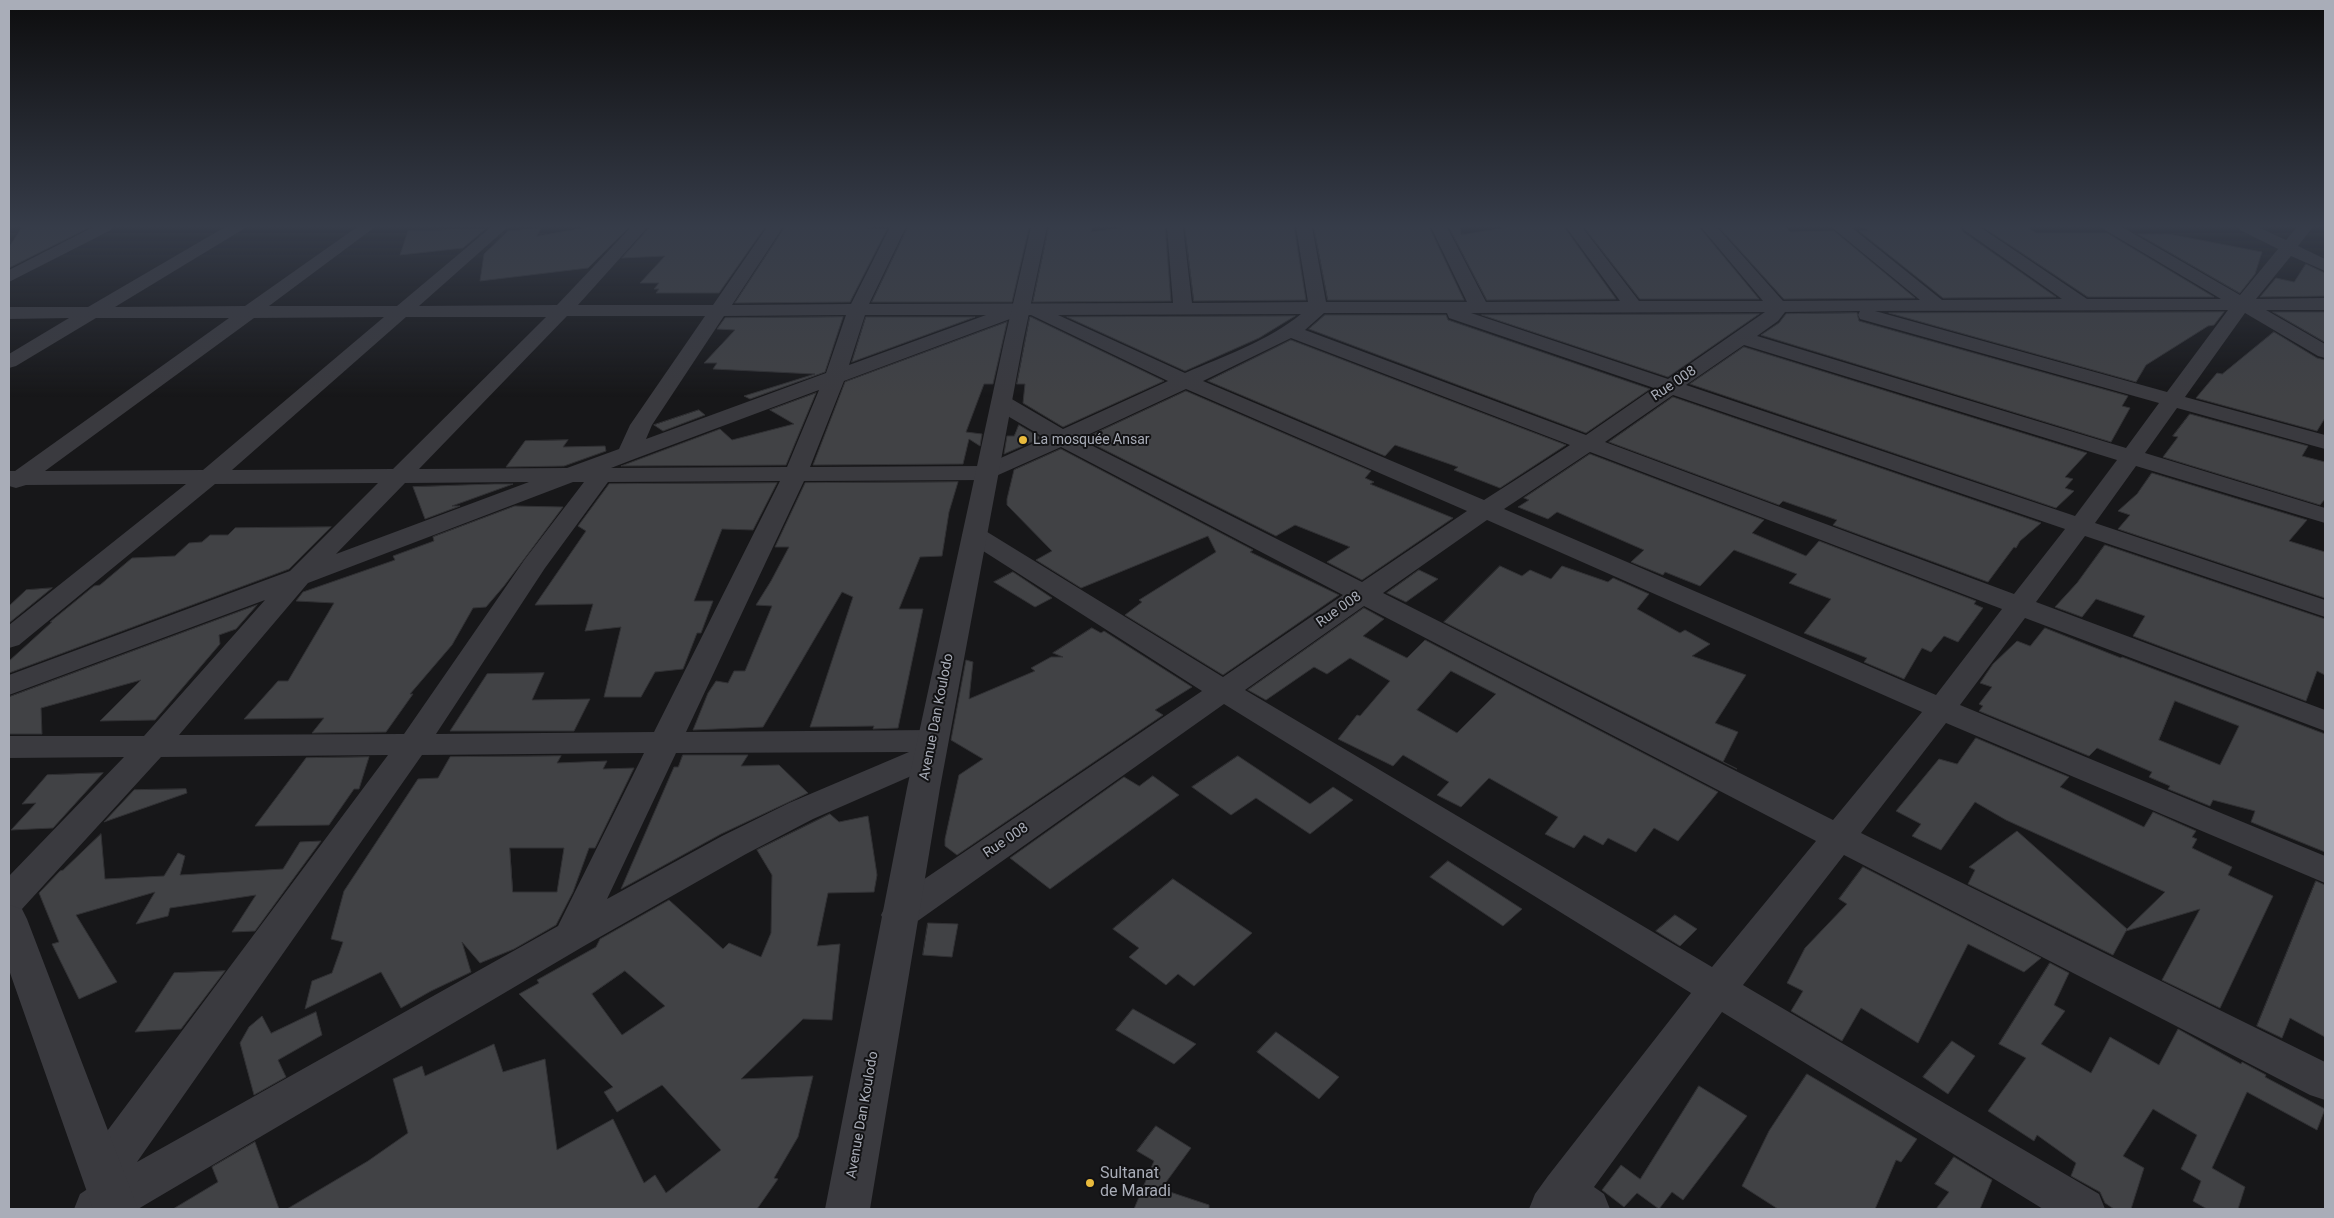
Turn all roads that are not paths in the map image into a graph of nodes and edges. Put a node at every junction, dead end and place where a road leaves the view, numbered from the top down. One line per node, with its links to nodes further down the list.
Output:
1 (140, 284): 33 (street)
2 (288, 284): 34 (street)
3 (432, 284): 29 (street)
4 (587, 284): 30 (street)
5 (735, 284): 27 (street)
6 (870, 284): 26 (street)
7 (1029, 284): 31 (street, Avenue Dan Koulodo)
8 (1181, 284): 32 (street)
9 (1314, 284): 28 (street)
10 (1468, 284): 23 (street)
11 (1617, 284): 24 (street)
12 (1759, 284): 25 (street)
13 (1911, 284): 20 (street)
14 (2052, 284): 17 (street)
15 (2208, 284): 18 (street)
16 (2258, 284): 18 (street)
17 (2081, 304): 18 (street); 20 (street)
18 (2242, 304): 19 (street); 38 (street); 43 (street)
19 (2325, 304)
20 (1937, 305): 21 (street)
21 (1837, 306): 25 (street); 43 (street)
22 (1435, 307): 23 (street); 28 (street); 42 (street)
23 (1479, 307): 24 (street)
24 (1634, 307): 25 (street)
25 (1778, 307): 37 (street, Rue 008)
26 (858, 308): 27 (street); 31 (street); 40 (street)
27 (718, 309): 30 (street); 48 (street)
28 (1318, 309): 32 (street); 36 (street)
29 (401, 310): 30 (street); 34 (street); 53 (street)
30 (563, 310): 54 (street)
31 (1025, 310): 32 (street); 40 (street); 41 (street); 44 (street, Avenue Dan Koulodo)
32 (1183, 310)
33 (93, 312): 34 (street); 35 (street); 39 (street)
34 (249, 312): 55 (street)
35 (9, 313)
36 (1290, 331): 41 (street); 46 (street)
37 (1743, 338): 42 (street, Rue 008); 49 (street)
38 (2325, 352)
39 (9, 362)
40 (835, 377): 48 (street); 52 (street)
41 (1186, 381): 45 (street); 56 (street)
42 (1668, 387): 46 (street, Rue 008); 58 (street)
43 (2171, 399): 47 (street); 49 (street)
44 (1002, 403): 45 (street); 50 (street, Avenue Dan Koulodo)
45 (1061, 438): 50 (street); 61 (street)
46 (1590, 442): 56 (street, Rue 008); 62 (street)
47 (2325, 442)
48 (629, 453): 51 (street)
49 (2131, 456): 57 (street); 58 (street)
50 (987, 473): 52 (street); 59 (street, Avenue Dan Koulodo)
51 (586, 474): 52 (street); 54 (street); 60 (street); 70 (street)
52 (795, 475): 69 (street)
53 (208, 478): 54 (street); 55 (street); 64 (street)
54 (396, 478): 60 (street)
55 (12, 481)
56 (1485, 510): 61 (street, Rue 008); 67 (street)
57 (2325, 516)
58 (2080, 526): 62 (street); 63 (street)
59 (975, 535): 66 (street); 73 (street, Avenue Dan Koulodo)
60 (298, 578): 65 (street); 72 (street)
61 (1364, 593): 66 (street, Rue 008); 74 (street)
62 (2020, 605): 67 (street); 68 (street)
63 (2325, 609)
64 (9, 640)
65 (9, 686)
66 (1224, 691): 77 (street, Rue 008); 80 (street)
67 (1941, 709): 74 (street); 75 (street)
68 (2325, 721)
69 (664, 742): 70 (street); 73 (street); 79 (street)
70 (413, 744): 72 (street); 82 (street)
71 (9, 747): 72 (street)
72 (152, 747): 76 (street)
73 (931, 748): 77 (street, Avenue Dan Koulodo); 79 (street)
74 (1838, 837): 80 (street); 81 (street)
75 (2325, 870)
76 (9, 899)
77 (899, 915): 84 (street, Avenue Dan Koulodo)
78 (9, 919): 82 (street)
79 (571, 936): 82 (street)
80 (1717, 989): 83 (street); 85 (street)
81 (2325, 1082)
82 (107, 1198)
83 (1568, 1203)
84 (847, 1209)
85 (2083, 1209)

